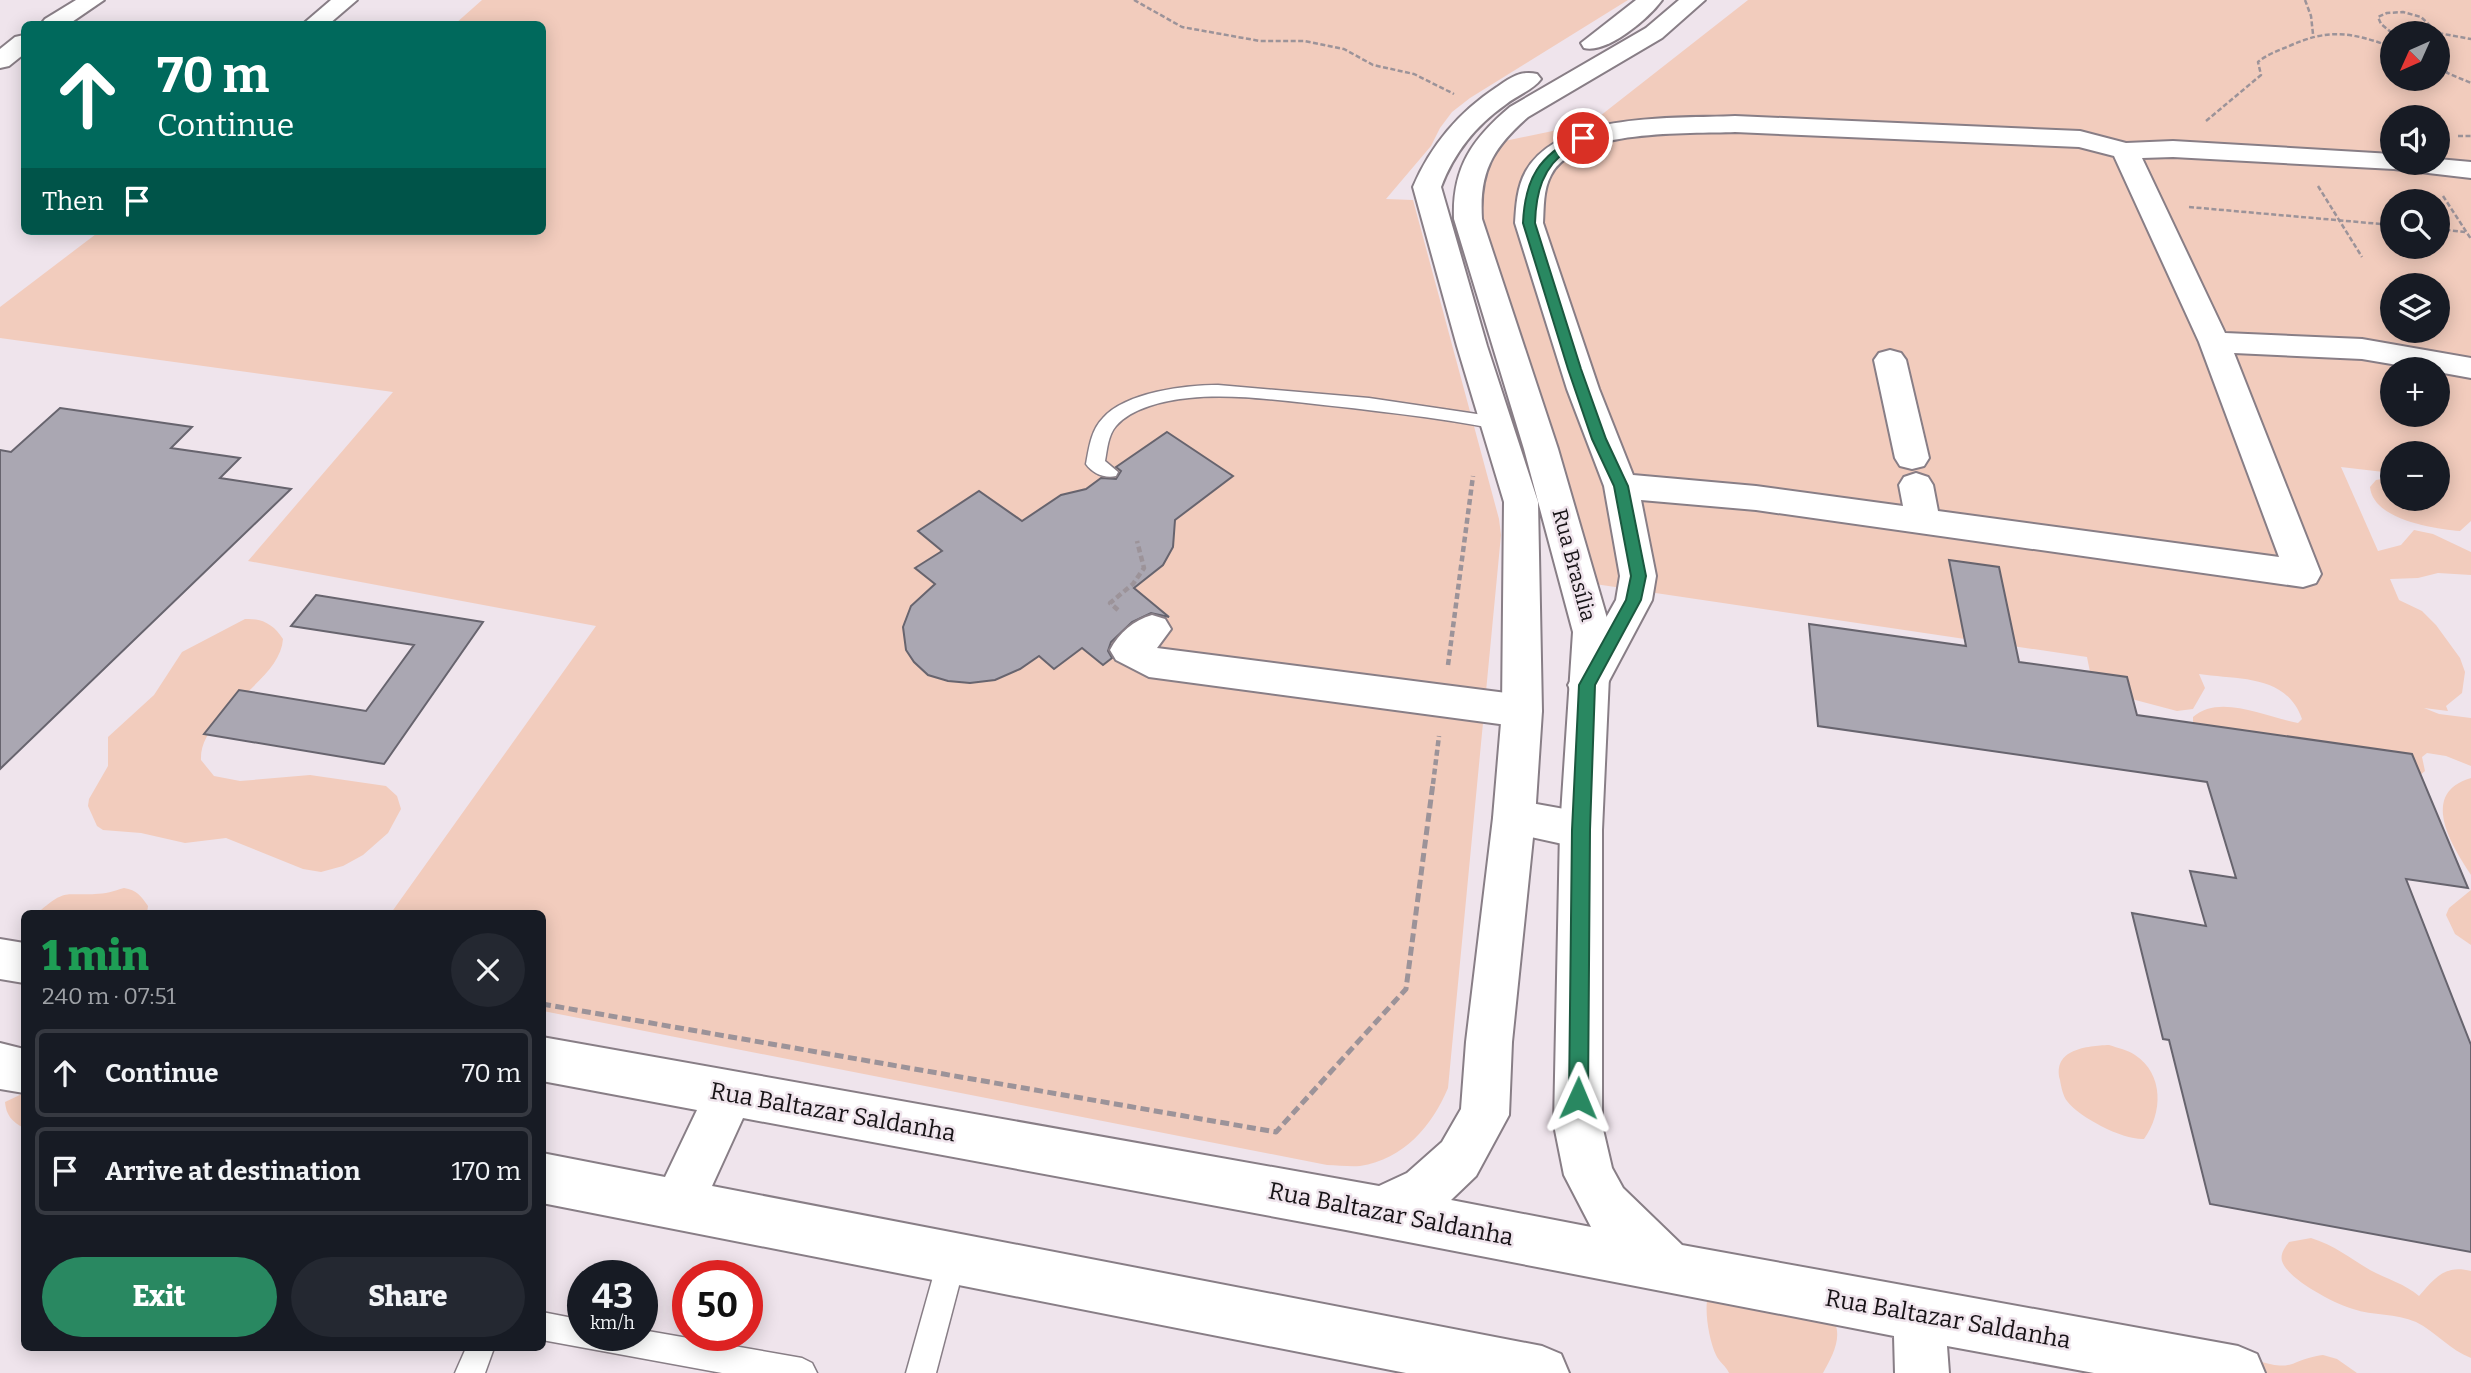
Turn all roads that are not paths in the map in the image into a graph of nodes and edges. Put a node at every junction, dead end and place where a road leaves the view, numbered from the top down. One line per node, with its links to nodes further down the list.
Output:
1 (92, 0): 5 (main road)
2 (345, 0): 6 (main road)
3 (1650, 0): 18 (main road, Rua Brasília)
4 (1693, 0): 23 (main road, Rua Brasília)
5 (57, 21)
6 (319, 21)
7 (0, 35): 8 (main road)
8 (21, 39)
9 (21, 43): 10 (main road)
10 (0, 61)
11 (2125, 151): 12 (main road); 15 (main road); 20 (main road)
12 (2380, 161)
13 (2450, 168): 14 (main road)
14 (2471, 170)
15 (2214, 342): 17 (main road); 21 (main road)
16 (1890, 360): 21 (main road)
17 (2471, 368)
18 (1502, 437): 19 (lane); 24 (main road, Rua Brasília)
19 (1109, 472)
20 (1621, 486): 21 (main road); 23 (main road)
21 (1923, 522)
22 (1152, 629): 24 (main road)
23 (1587, 685): 26 (main road, Rua Brasília)
24 (1522, 711): 25 (main road, Rua Brasília)
25 (1514, 818): 26 (main road); 35 (main road, Rua Brasília)
26 (1581, 830): 37 (main road, Rua Brasília)
27 (0, 959): 28 (main road)
28 (21, 962)
29 (546, 1060): 32 (main road, Rua Baltazar Saldanha)
30 (0, 1066): 31 (main road)
31 (21, 1070)
32 (730, 1093): 34 (main road); 35 (main road, Rua Baltazar Saldanha)
33 (546, 1179): 34 (main road)
34 (678, 1205): 36 (main road)
35 (1380, 1212): 37 (main road, Rua Baltazar Saldanha)
36 (952, 1259): 45 (lane); 46 (main road)
37 (1669, 1268): 38 (main road, Rua Baltazar Saldanha)
38 (1919, 1314): 47 (main road); 48 (main road, Rua Baltazar Saldanha)
39 (546, 1327): 40 (lane)
40 (567, 1331)
41 (658, 1347): 44 (lane)
42 (479, 1351): 43 (lane)
43 (470, 1373)
44 (802, 1373)
45 (921, 1373)
46 (1542, 1373)
47 (1922, 1373)
48 (2238, 1373)

